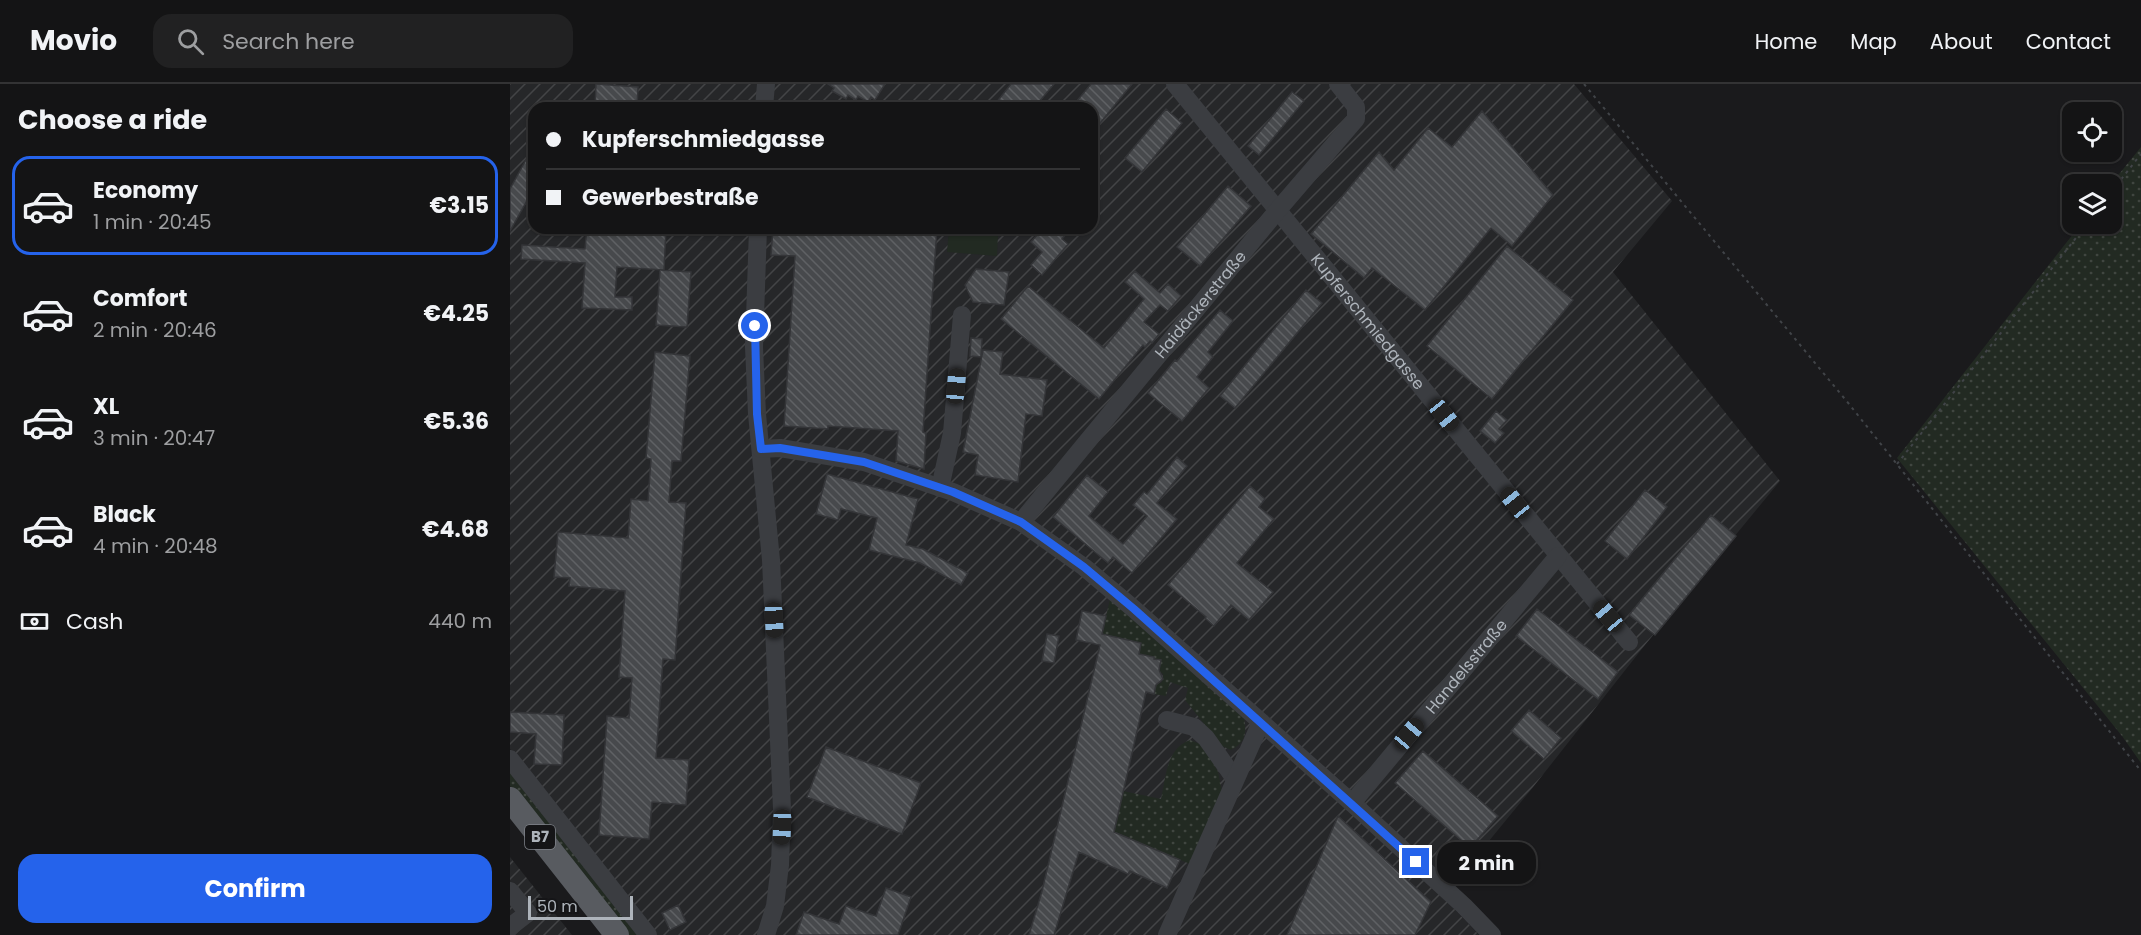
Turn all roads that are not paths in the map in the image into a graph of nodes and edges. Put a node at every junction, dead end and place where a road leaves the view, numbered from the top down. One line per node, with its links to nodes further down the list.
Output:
1 (766, 84): 4 (street)
2 (1175, 84): 5 (street, Kupferschmiedgasse)
3 (1338, 84): 5 (street, Haidäckerstraße)
4 (764, 102)
5 (1277, 211): 10 (street, Haidäckerstraße); 11 (street, Kupferschmiedgasse)
6 (758, 234): 8 (street)
7 (962, 315): 9 (street)
8 (761, 449): 9 (street); 23 (street)
9 (940, 488): 10 (street)
10 (1021, 522): 14 (street)
11 (1558, 555): 12 (street, Kupferschmiedgasse); 18 (street, Handelsstraße)
12 (1629, 642)
13 (1167, 720): 16 (street)
14 (1261, 723): 16 (street); 18 (street)
15 (510, 759): 22 (street)
16 (1235, 779): 24 (street)
17 (510, 800): 21 (main road, B7)
18 (1352, 802): 25 (street)
19 (510, 891): 20 (street)
20 (510, 927)
21 (617, 935)
22 (648, 935)
23 (766, 935)
24 (1167, 935)
25 (1492, 935)

